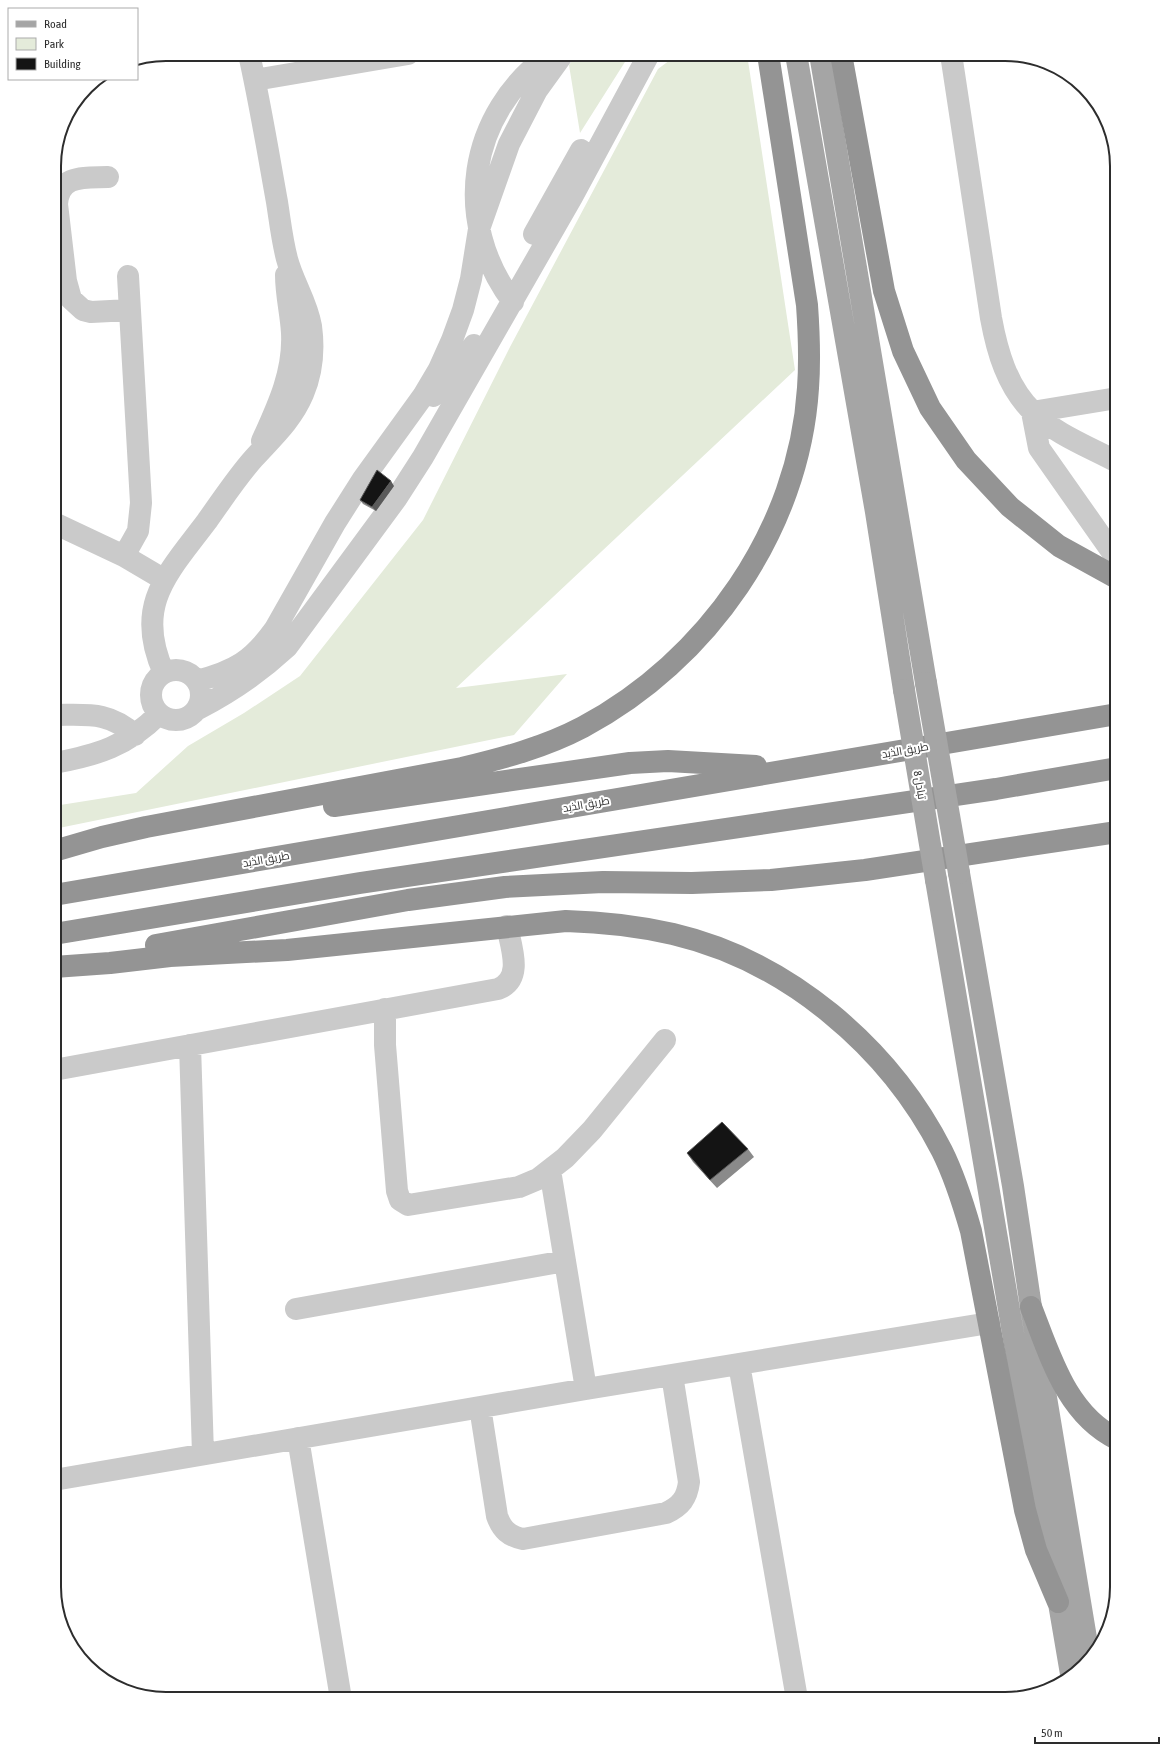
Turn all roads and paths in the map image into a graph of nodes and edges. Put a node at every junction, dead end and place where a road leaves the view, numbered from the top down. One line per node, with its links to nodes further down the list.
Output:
1 (251, 61): 12 (street)
2 (367, 61): 12 (street)
3 (542, 61): 15 (street)
4 (557, 61): 15 (street)
5 (628, 61): 18 (street)
6 (645, 61): 18 (street)
7 (769, 61): 40 (highway)
8 (797, 61): 64 (main road, تبادل 8, bridge)
9 (821, 61): 53 (main road, bridge)
10 (842, 61): 27 (highway)
11 (952, 61): 21 (street)
12 (255, 80): 28 (street)
13 (108, 177): 14 (street)
14 (61, 189)
15 (479, 229): 18 (street); 22 (street)
16 (61, 238): 19 (street)
17 (128, 276): 19 (street)
18 (508, 296): 22 (street); 31 (street)
19 (130, 310): 26 (street)
20 (1110, 399): 21 (street)
21 (1032, 412): 23 (street); 25 (street)
22 (404, 422): 30 (street)
23 (1110, 458)
24 (61, 527): 26 (street)
25 (1110, 549)
26 (124, 556): 28 (street)
27 (1110, 574)
28 (163, 579): 29 (street)
29 (164, 673): 30 (street); 32 (street)
30 (197, 680): 31 (street)
31 (198, 709): 32 (street)
32 (159, 714): 35 (street)
33 (61, 715): 35 (street)
34 (1110, 715): 37 (highway, طريق الذيد)
35 (134, 735): 36 (street)
36 (61, 761)
37 (791, 769): 41 (highway); 42 (highway, طريق الذيد)
38 (1110, 769): 44 (highway)
39 (1110, 833): 45 (highway)
40 (61, 849)
41 (61, 850)
42 (61, 894)
43 (507, 926): 46 (highway); 47 (street); 55 (highway)
44 (61, 933)
45 (61, 962)
46 (61, 966)
47 (385, 1009): 49 (street); 51 (street)
48 (665, 1040): 51 (street)
49 (190, 1045): 50 (street); 62 (street)
50 (61, 1069)
51 (550, 1170): 52 (street)
52 (565, 1261): 54 (street); 58 (street)
53 (1031, 1307): 60 (highway); 65 (main road)
54 (296, 1309)
55 (989, 1323): 56 (street); 64 (highway)
56 (739, 1364): 57 (street); 68 (street)
57 (672, 1375): 58 (street); 59 (street)
58 (586, 1389): 59 (street)
59 (480, 1407): 61 (street)
60 (1110, 1434)
61 (298, 1438): 62 (street); 67 (street)
62 (203, 1454): 63 (street)
63 (61, 1479)
64 (1058, 1602): 66 (main road, تبادل 8)
65 (1088, 1651)
66 (1070, 1669)
67 (340, 1692)
68 (796, 1692)

